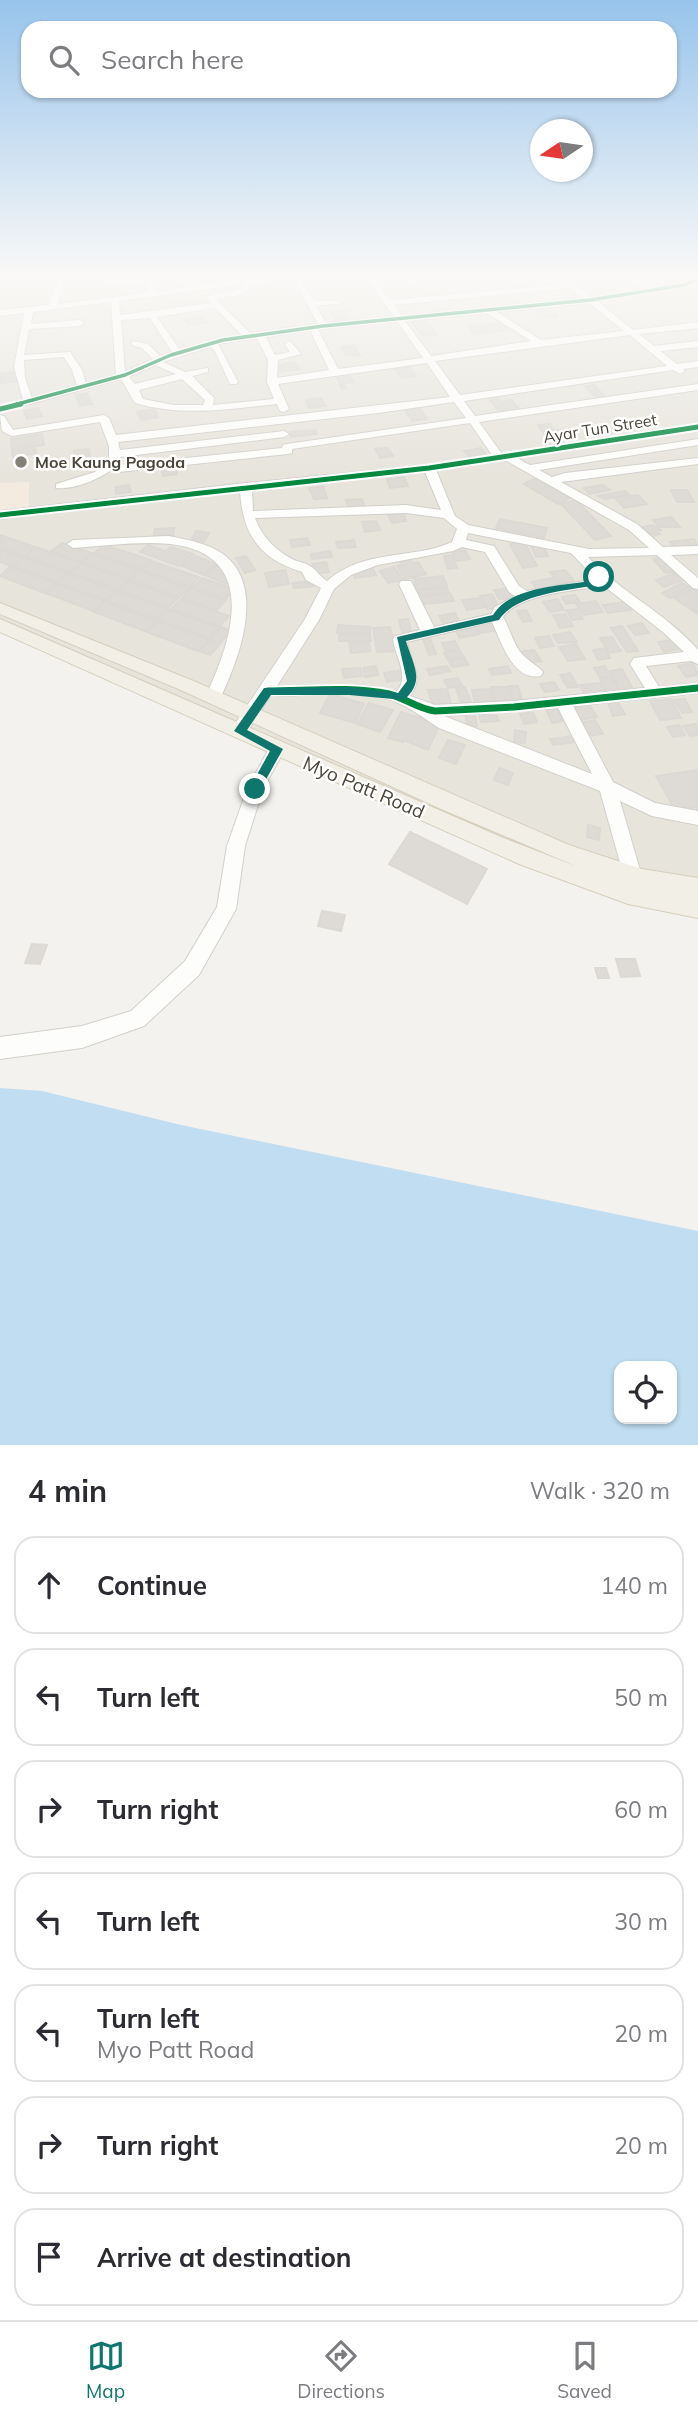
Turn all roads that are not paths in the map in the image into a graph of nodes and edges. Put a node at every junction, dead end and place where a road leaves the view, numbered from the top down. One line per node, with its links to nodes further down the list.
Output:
1 (22, 342): 18 (street)
2 (119, 342): 26 (street)
3 (170, 342): 16 (street)
4 (214, 342): 11 (street)
5 (264, 342): 19 (street)
6 (323, 342): 22 (street)
7 (416, 342): 17 (street)
8 (544, 342): 12 (street)
9 (646, 342): 15 (street)
10 (135, 343): 20 (street)
11 (211, 343): 16 (street); 27 (street)
12 (539, 343): 17 (street)
13 (290, 344): 19 (street)
14 (698, 344): 15 (street)
15 (654, 349): 23 (street)
16 (178, 354): 20 (street)
17 (426, 357): 22 (street); 32 (street)
18 (19, 358): 30 (street); 34 (street)
19 (272, 358): 28 (street)
20 (157, 361): 25 (street); 26 (street)
21 (698, 364): 23 (street)
22 (332, 367): 28 (street)
23 (675, 367): 29 (street); 32 (street)
24 (205, 370): 25 (street)
25 (185, 374): 31 (street); 35 (street)
26 (122, 376): 30 (street); 31 (street)
27 (233, 382)
28 (272, 382): 33 (street)
29 (698, 386): 39 (street)
30 (82, 388): 34 (street)
31 (133, 388): 35 (street)
32 (455, 399): 38 (street); 39 (street)
33 (281, 401): 35 (street); 38 (street)
34 (29, 403): 36 (street)
35 (207, 407)
36 (0, 409)
37 (0, 418): 42 (street)
38 (282, 420): 41 (street); 42 (street)
39 (472, 421): 45 (street); 47 (street)
40 (698, 427): 45 (street, Ayar Tun Street)
41 (284, 434): 44 (street); 47 (street)
42 (112, 439): 44 (street)
43 (698, 442): 50 (street)
44 (115, 454): 48 (street)
45 (503, 457): 49 (street, Ayar Tun Street); 50 (street)
46 (698, 461): 51 (street)
47 (289, 463): 48 (street); 49 (street, Ayar Tun Street); 53 (street)
48 (110, 466): 52 (street)
49 (429, 468): 56 (street)
50 (529, 468): 51 (street)
51 (553, 481): 60 (street)
52 (60, 486)
53 (246, 486): 54 (street); 55 (street)
54 (0, 515)
55 (248, 515): 56 (street); 65 (street)
56 (448, 515): 57 (street)
57 (461, 535): 59 (street); 65 (street); 66 (street)
58 (74, 544): 76 (street)
59 (575, 550): 60 (street); 62 (street)
60 (661, 551): 61 (street); 64 (street)
61 (698, 551)
62 (606, 581): 66 (street); 70 (street)
63 (406, 584): 69 (street)
64 (698, 585)
65 (328, 587): 74 (street)
66 (525, 596): 67 (street)
67 (496, 617): 69 (street); 71 (street)
68 (3, 618): 72 (main road, Myo Patt Road)
69 (428, 632): 77 (street)
70 (697, 656): 75 (street)
71 (536, 671)
72 (165, 687): 76 (main road, Myo Patt Road); 80 (main road, Myo Patt Road)
73 (698, 688): 75 (street)
74 (268, 691): 77 (street); 80 (street)
75 (654, 692): 78 (street)
76 (213, 697): 80 (main road, Myo Patt Road)
77 (400, 697): 79 (street)
78 (562, 701): 79 (street); 82 (street)
79 (424, 711): 82 (street)
80 (246, 723): 81 (main road, Myo Patt Road); 84 (main road, Myo Patt Road)
81 (277, 749): 84 (main road, Myo Patt Road); 88 (street)
82 (607, 787): 83 (street); 85 (street)
83 (698, 818)
84 (545, 855): 85 (main road, Myo Patt Road)
85 (635, 887): 86 (main road, Myo Patt Road); 87 (main road, Myo Patt Road)
86 (698, 888)
87 (698, 908)
88 (0, 1048)

